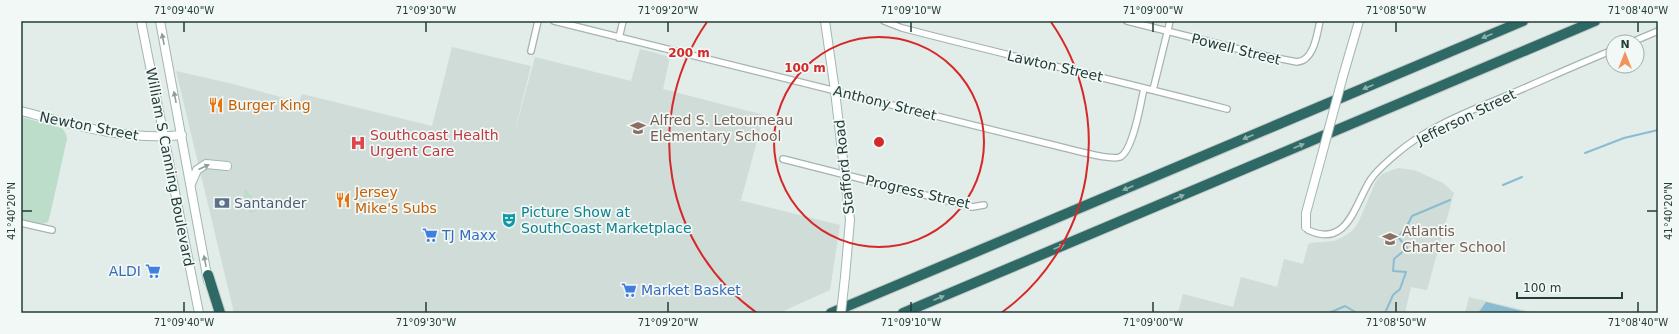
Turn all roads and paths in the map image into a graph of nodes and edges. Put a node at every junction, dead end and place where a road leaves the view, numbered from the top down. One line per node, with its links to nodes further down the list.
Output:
1 (141, 21): 26 (street, William S Canning Boulevard)
2 (160, 21): 25 (street, William S Canning Boulevard, one-way to 2)
3 (538, 21): 18 (street)
4 (554, 21): 17 (street, Anthony Street)
5 (623, 21): 17 (street)
6 (825, 21): 22 (street, Stafford Road)
7 (884, 21): 20 (street, Lawton Street)
8 (1127, 21): 15 (street, Powell Street)
9 (1170, 21): 15 (street)
10 (1320, 21): 15 (street, Powell Street)
11 (1359, 21): 33 (street, Jefferson Street, bridge)
12 (1523, 21): 39 (highway, one-way to 39)
13 (1595, 21): 41 (highway, one-way to 13)
14 (1658, 31): 16 (street)
15 (1168, 32): 21 (street)
16 (1645, 36)
17 (619, 38): 22 (street, Anthony Street)
18 (531, 51)
19 (1605, 53): 33 (street, Jefferson Street)
20 (1144, 88): 21 (street, Lawton Street); 22 (street, Anthony Street)
21 (1153, 90): 23 (street, Lawton Street)
22 (835, 91): 29 (street, Stafford Road)
23 (1227, 109)
24 (21, 111): 26 (street, Newton Street)
25 (182, 135): 26 (street, Newton Street); 30 (street, William S Canning Boulevard)
26 (164, 137): 36 (street, William S Canning Boulevard)
27 (783, 159): 29 (street, Progress Street)
28 (227, 166): 30 (street, one-way to 28)
29 (845, 175): 31 (street, Progress Street); 40 (street, Stafford Road, bridge)
30 (191, 185): 35 (street, William S Canning Boulevard, one-way to 30)
31 (984, 205)
32 (21, 223): 34 (street)
33 (1306, 227)
34 (52, 230)
35 (208, 276): 37 (street, William S Canning Boulevard); 38 (highway)
36 (199, 313)
37 (215, 313)
38 (220, 313)
39 (831, 313)
40 (841, 313)
41 (904, 313)

